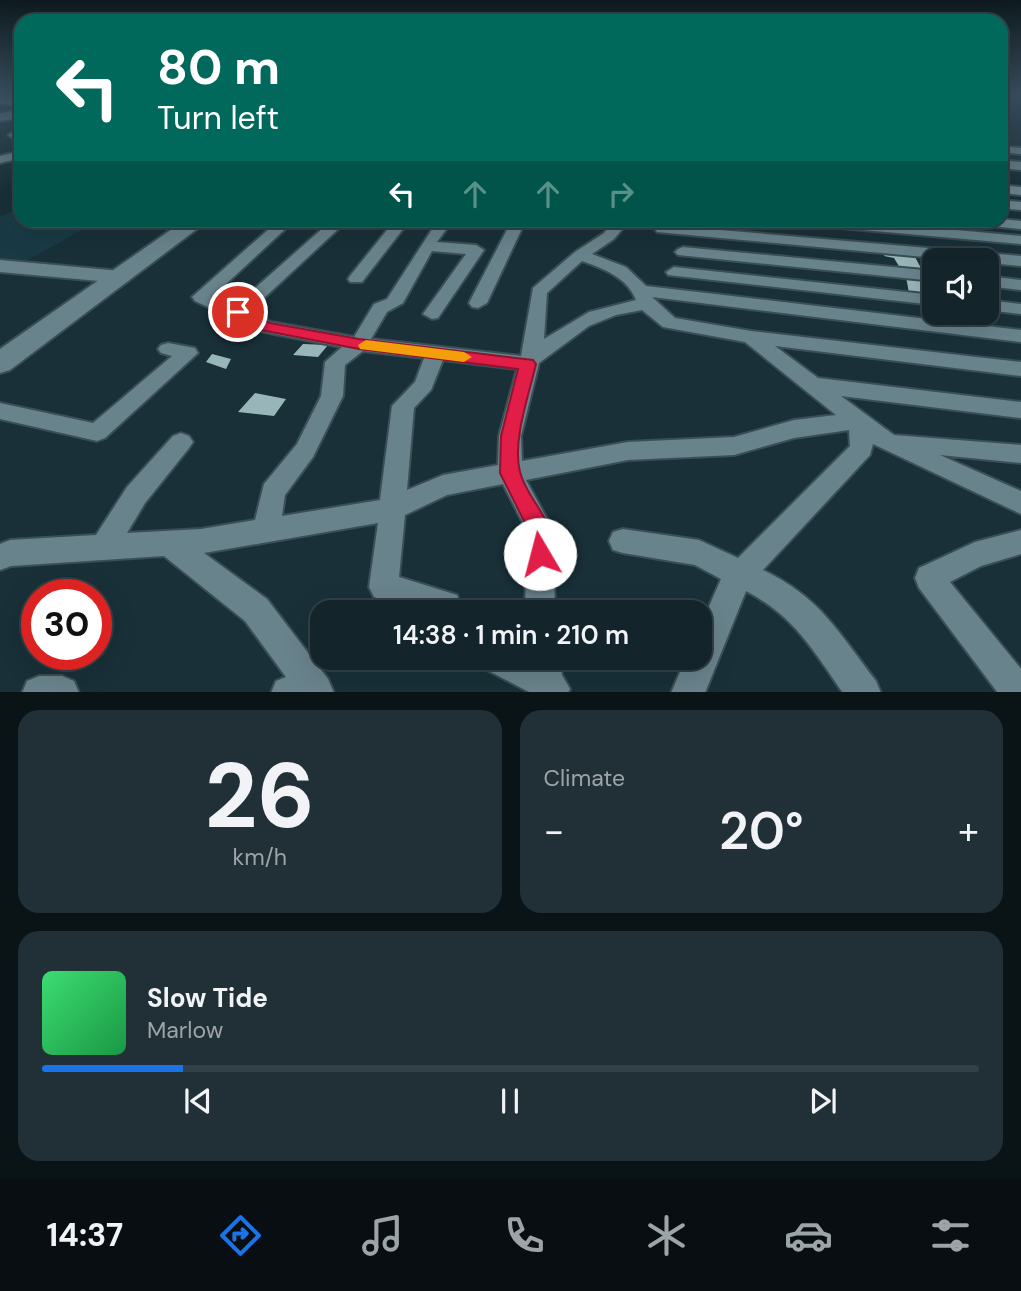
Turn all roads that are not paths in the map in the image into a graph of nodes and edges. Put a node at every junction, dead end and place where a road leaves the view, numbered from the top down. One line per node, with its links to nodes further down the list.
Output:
1 (188, 228): 20 (main road)
2 (279, 228): 29 (street)
3 (332, 228): 29 (street)
4 (397, 228): 21 (street)
5 (440, 228): 13 (street)
6 (515, 228): 26 (street)
7 (616, 228): 15 (street)
8 (884, 228): 11 (street)
9 (987, 228): 11 (street)
10 (662, 229): 16 (street)
11 (996, 238): 12 (street); 16 (street)
12 (1021, 240)
13 (427, 246): 30 (street); 33 (street)
14 (684, 252): 19 (street)
15 (580, 254): 24 (street); 37 (street)
16 (1019, 262)
17 (0, 266): 20 (street)
18 (674, 272): 25 (street)
19 (922, 275)
20 (121, 277): 36 (main road)
21 (356, 279)
22 (999, 282): 23 (street)
23 (1021, 285)
24 (643, 298): 31 (street); 32 (street); 37 (street)
25 (922, 299)
26 (478, 303)
27 (999, 306): 28 (street)
28 (1021, 309)
29 (238, 312): 33 (street)
30 (432, 314)
31 (1021, 336)
32 (751, 337): 38 (street); 39 (street)
33 (359, 344): 35 (street); 49 (street)
34 (169, 349): 41 (street)
35 (435, 354): 37 (street); 48 (street)
36 (0, 363)
37 (528, 363): 46 (street)
38 (1021, 369)
39 (813, 385): 40 (street); 42 (street)
40 (1021, 410)
41 (0, 411)
42 (859, 420): 43 (street); 46 (street); 55 (street)
43 (884, 440): 45 (street); 47 (street)
44 (181, 442): 53 (street)
45 (1021, 454)
46 (510, 473): 48 (street); 57 (street)
47 (1021, 503)
48 (391, 509): 49 (street); 56 (street)
49 (266, 530): 52 (street)
50 (623, 541): 55 (street)
51 (1021, 542): 65 (street)
52 (169, 543): 53 (street); 62 (street)
53 (104, 547): 54 (street)
54 (0, 557)
55 (741, 573): 63 (street); 64 (street)
56 (426, 600)
57 (540, 600)
58 (528, 670): 59 (street)
59 (549, 678)
60 (39, 692): 61 (street)
61 (62, 692)
62 (307, 692)
63 (688, 692)
64 (864, 692)
65 (1019, 692)

